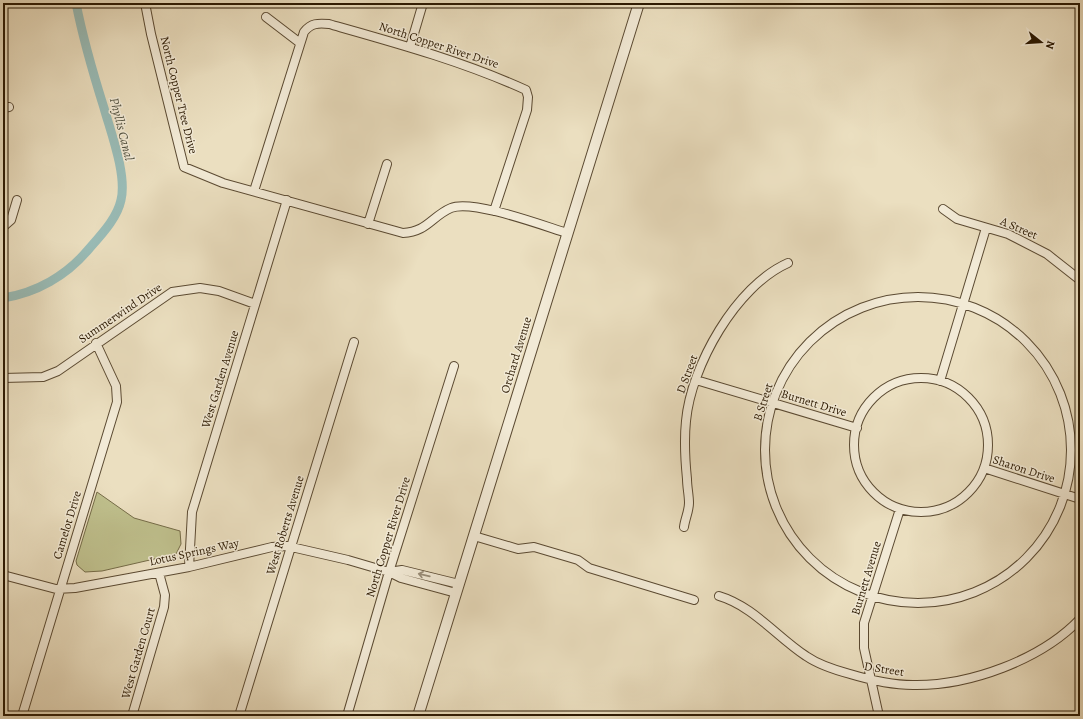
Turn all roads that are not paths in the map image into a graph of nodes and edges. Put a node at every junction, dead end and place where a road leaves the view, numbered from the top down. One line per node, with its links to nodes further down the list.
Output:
1 (145, 3): 8 (street, North Copper Tree Drive)
2 (424, 3): 6 (street)
3 (639, 3): 16 (street, Orchard Avenue)
4 (266, 17): 5 (street)
5 (300, 43): 6 (street, North Copper River Drive); 8 (street)
6 (410, 47): 12 (street, North Copper River Drive)
7 (387, 164): 13 (street)
8 (254, 191): 10 (street, North Copper Tree Drive)
9 (18, 200): 14 (street)
10 (287, 200): 13 (street, North Copper Tree Drive); 20 (street, West Garden Avenue)
11 (943, 209): 15 (street, A Street)
12 (494, 211): 13 (street, North Copper Tree Drive); 16 (street, North Copper Tree Drive)
13 (368, 224)
14 (3, 227)
15 (986, 228): 18 (street, A Street); 19 (street)
16 (567, 233): 34 (street, Orchard Avenue)
17 (788, 263): 25 (street, D Street)
18 (1080, 280)
19 (963, 303): 26 (street); 27 (street, B Street); 30 (street, B Street)
20 (255, 304): 22 (street, Summerwind Drive); 36 (street, West Garden Avenue)
21 (354, 342): 35 (street, West Roberts Avenue)
22 (96, 343): 24 (street, Summerwind Drive); 40 (street, Camelot Drive)
23 (454, 366): 37 (street, North Copper River Drive)
24 (3, 378)
25 (696, 380): 27 (street, Burnett Drive); 33 (street, D Street)
26 (940, 381): 28 (street); 29 (street)
27 (773, 403): 28 (street, Burnett Drive); 43 (street, B Street)
28 (857, 428): 32 (street)
29 (984, 468): 30 (street, Sharon Drive); 32 (street)
30 (1065, 496): 31 (street, Sharon Drive); 43 (street, B Street)
31 (1080, 499)
32 (900, 509): 43 (street, Burnett Avenue)
33 (684, 527)
34 (474, 536): 41 (street, Orchard Avenue); 44 (street)
35 (291, 547): 36 (street, Lotus Springs Way); 37 (street, Lotus Springs Way); 49 (street, West Roberts Avenue)
36 (189, 567): 38 (street, Lotus Springs Way)
37 (389, 572): 41 (street, Lotus Springs Way); 50 (street, North Copper River Drive)
38 (159, 573): 40 (street, Lotus Springs Way); 48 (street, West Garden Court)
39 (3, 575): 40 (street, Lotus Springs Way)
40 (61, 588): 47 (street, Camelot Drive)
41 (457, 589): 51 (street, Orchard Avenue)
42 (720, 596): 46 (street, D Street)
43 (872, 597): 46 (street, Burnett Avenue)
44 (694, 600)
45 (1080, 619): 46 (street, D Street)
46 (871, 679): 52 (street, Burnett Avenue)
47 (22, 716)
48 (132, 716)
49 (240, 716)
50 (347, 716)
51 (418, 716)
52 (879, 716)

